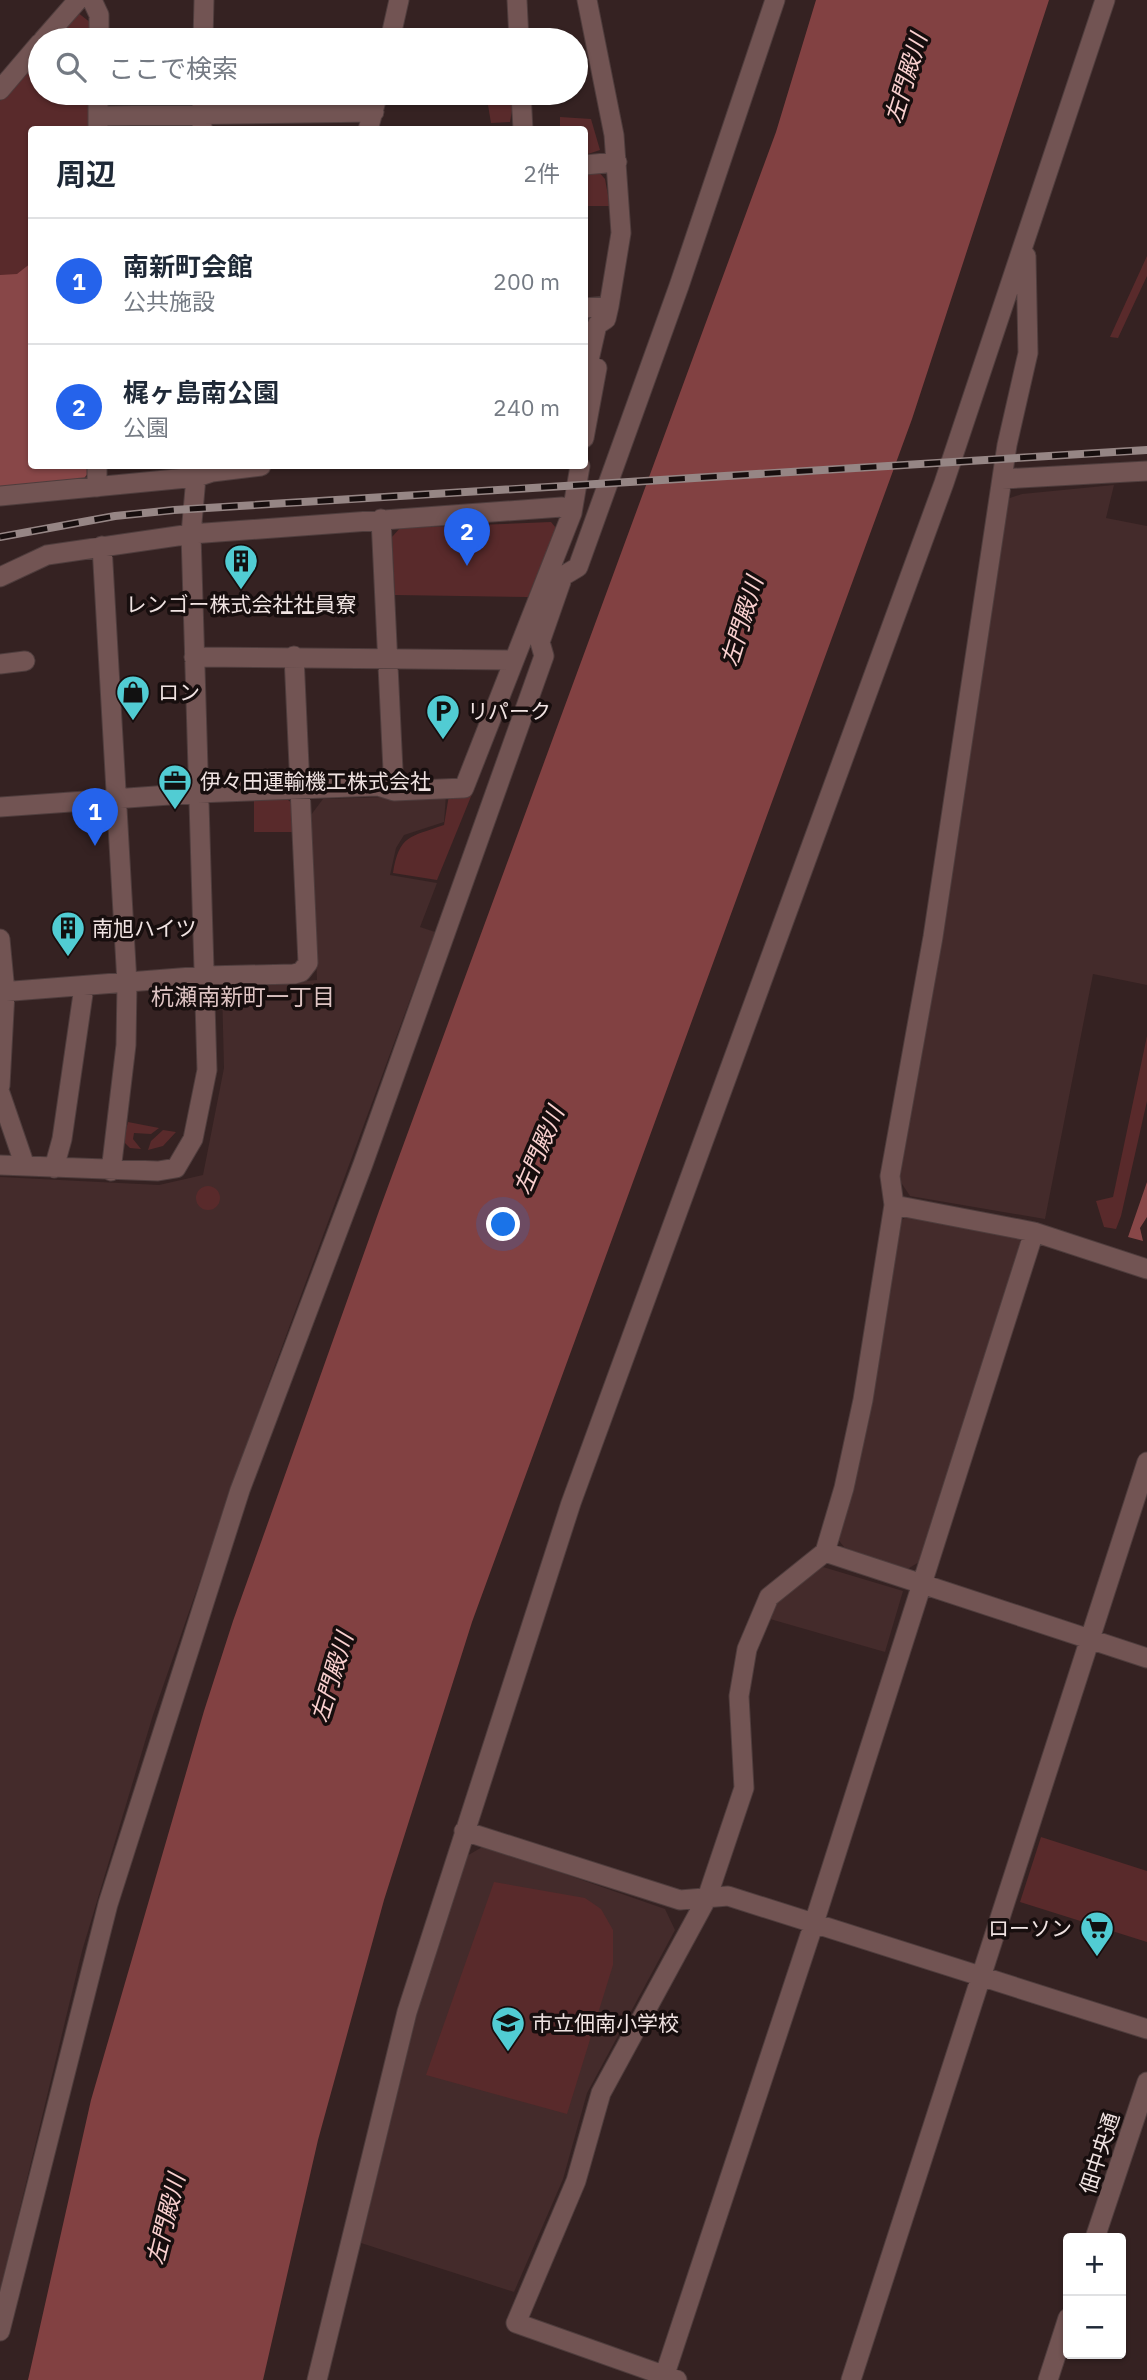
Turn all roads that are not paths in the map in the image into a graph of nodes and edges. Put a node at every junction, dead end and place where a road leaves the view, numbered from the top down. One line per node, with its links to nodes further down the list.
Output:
1 (78, 0): 9 (street)
2 (92, 0): 10 (street)
3 (204, 0): 11 (street)
4 (399, 0): 12 (street)
5 (517, 0): 13 (street)
6 (587, 0): 23 (street)
7 (775, 0): 42 (street)
8 (1105, 0): 25 (street)
9 (54, 28)
10 (99, 28)
11 (203, 28)
12 (393, 28)
13 (518, 28)
14 (28, 52): 15 (street)
15 (7, 67): 16 (street)
16 (0, 90)
17 (98, 105): 21 (street)
18 (522, 105): 22 (street)
19 (373, 111): 20 (street)
20 (202, 121): 21 (street)
21 (98, 123)
22 (523, 126)
23 (617, 162): 24 (street); 27 (street)
24 (588, 165)
25 (1026, 241): 35 (street); 74 (street)
26 (588, 309): 27 (street)
27 (607, 312): 28 (street); 29 (street)
28 (588, 364)
29 (588, 416)
30 (97, 469): 36 (street)
31 (236, 469): 34 (street)
32 (580, 469): 38 (street)
33 (1147, 471): 35 (street)
34 (197, 472): 36 (street); 40 (street)
35 (1002, 479): 66 (street)
36 (97, 487): 37 (street)
37 (0, 496)
38 (574, 508): 39 (street); 42 (street); 47 (street)
39 (380, 519): 40 (street); 46 (street)
40 (191, 534): 41 (street); 45 (street)
41 (102, 546): 43 (street); 53 (street)
42 (563, 576): 81 (street)
43 (0, 577)
44 (294, 656): 45 (street); 46 (street); 50 (street)
45 (194, 657): 52 (street)
46 (389, 658): 47 (street); 51 (street)
47 (512, 660): 51 (street)
48 (25, 661): 49 (street)
49 (0, 664)
50 (300, 790): 51 (street); 52 (street); 56 (street)
51 (394, 791)
52 (198, 793): 53 (street); 56 (street)
53 (118, 798): 54 (street); 57 (street)
54 (0, 807)
55 (0, 939): 59 (street)
56 (205, 976): 57 (street); 65 (street)
57 (127, 983): 58 (street); 65 (street)
58 (84, 988): 59 (street); 64 (street)
59 (2, 992): 60 (street)
60 (0, 1086)
61 (0, 1093): 63 (street)
62 (0, 1165): 63 (street)
63 (25, 1166): 64 (street)
64 (54, 1168): 65 (street)
65 (111, 1171)
66 (894, 1205): 67 (street); 70 (street)
67 (1034, 1232): 68 (street); 71 (street)
68 (1147, 1269)
69 (1147, 1462): 72 (street)
70 (825, 1552): 71 (street); 75 (street)
71 (920, 1584): 72 (street); 76 (street)
72 (1090, 1641): 73 (street); 77 (street)
73 (1147, 1658)
74 (464, 1831): 75 (street); 84 (street)
75 (707, 1898): 76 (street); 83 (street)
76 (814, 1923): 77 (street); 83 (street)
77 (981, 1975): 78 (street); 85 (street)
78 (1147, 2029)
79 (1147, 2082): 80 (street, 佃中央通)
80 (1097, 2233)
81 (0, 2330)
82 (1063, 2334): 86 (street)
83 (668, 2379)
84 (317, 2380)
85 (851, 2380)
86 (1048, 2380)

